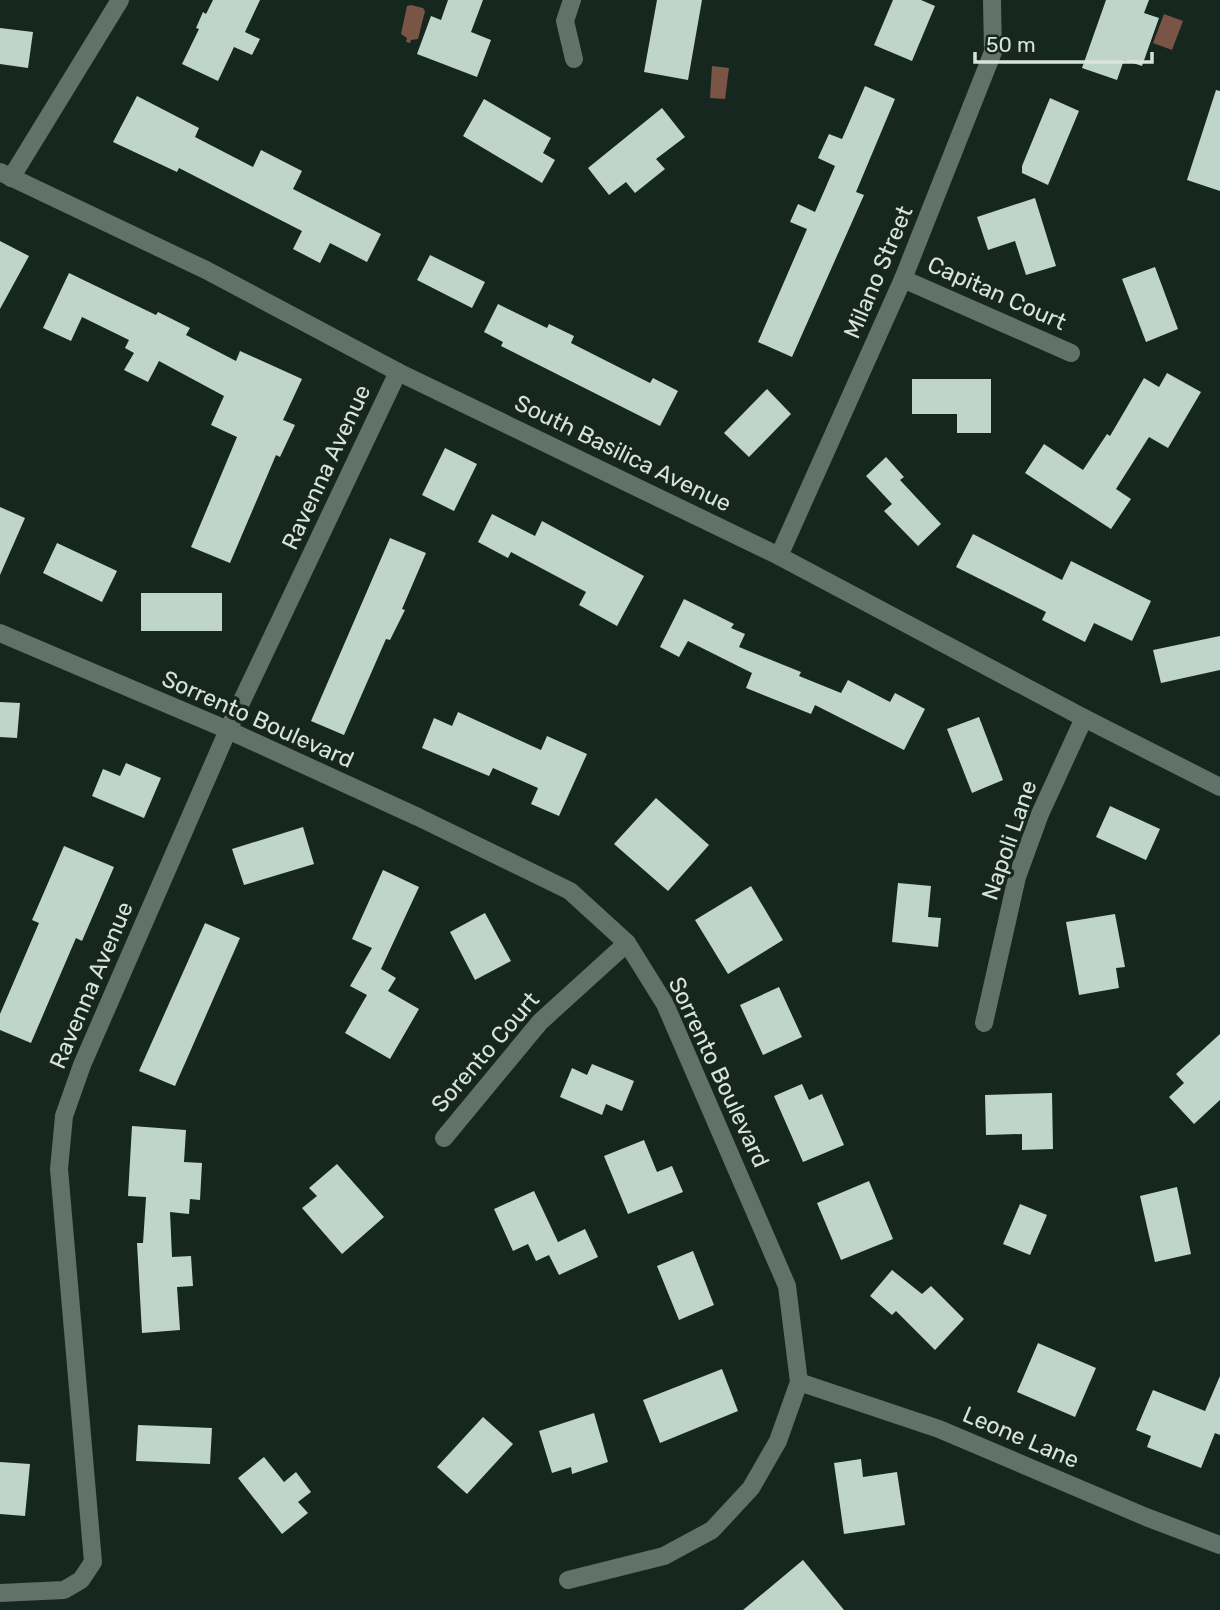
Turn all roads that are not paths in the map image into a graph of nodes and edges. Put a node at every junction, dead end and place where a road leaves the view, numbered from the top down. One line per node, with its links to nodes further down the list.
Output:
1 (120, 0): 5 (street)
2 (572, 0): 4 (street)
3 (992, 0): 6 (street, Milano Street)
4 (574, 59)
5 (6, 175): 8 (street, South Basilica Avenue)
6 (904, 279): 7 (street, Capitan Court); 9 (street, Milano Street)
7 (1071, 353)
8 (398, 372): 9 (street, South Basilica Avenue); 12 (street, Ravenna Avenue)
9 (779, 556): 11 (street, South Basilica Avenue)
10 (0, 634): 12 (street, Sorrento Boulevard)
11 (1084, 718): 13 (street, South Basilica Avenue); 15 (street, Napoli Lane)
12 (228, 730): 14 (street, Sorrento Boulevard); 20 (street, Ravenna Avenue)
13 (1220, 787)
14 (626, 943): 16 (street, Sorento Court); 17 (street, Sorrento Boulevard)
15 (984, 1023)
16 (444, 1138)
17 (799, 1382): 18 (street, Leone Lane); 19 (street, Sorrento Boulevard)
18 (1220, 1545)
19 (568, 1580)
20 (0, 1593)

